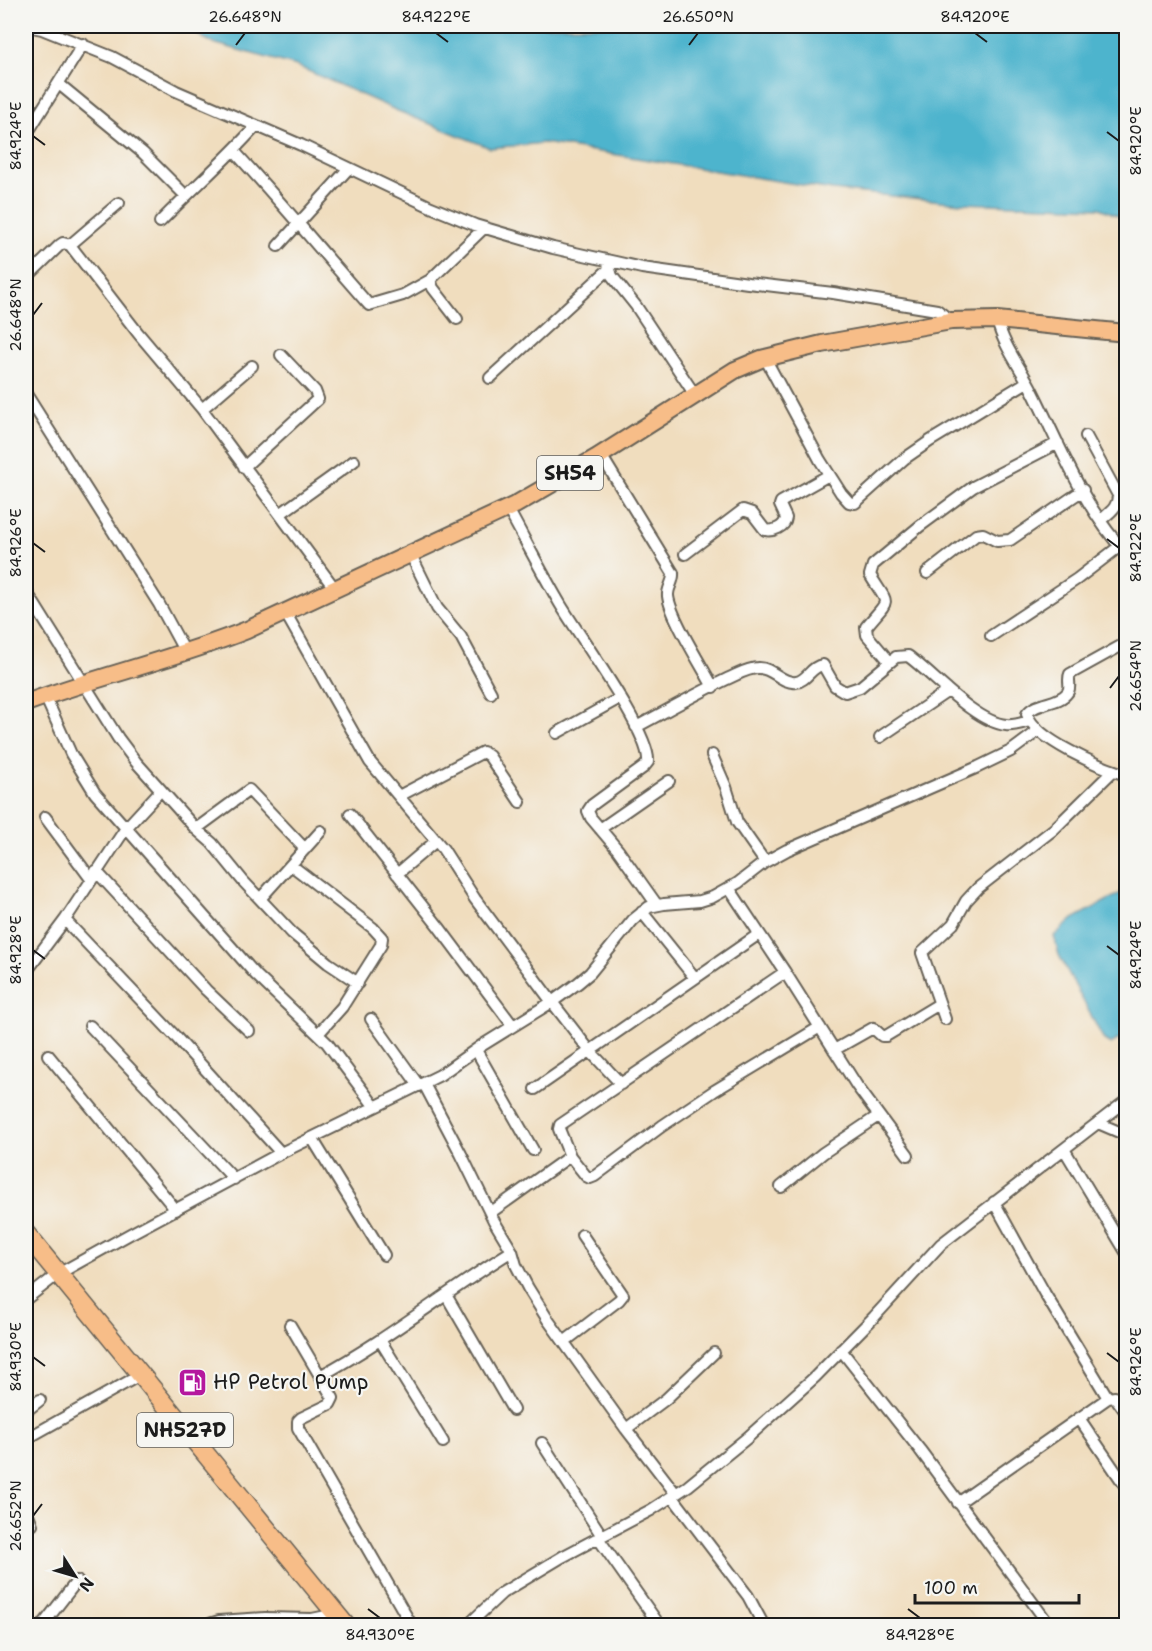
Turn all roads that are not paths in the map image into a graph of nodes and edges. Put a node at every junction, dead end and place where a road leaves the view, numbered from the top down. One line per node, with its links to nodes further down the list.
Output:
1 (27, 26): 2 (street)
2 (83, 44): 3 (street); 4 (street)
3 (59, 84): 5 (street); 8 (street)
4 (256, 126): 6 (street); 7 (street)
5 (26, 135)
6 (234, 151): 8 (street); 11 (street)
7 (349, 168): 11 (street); 12 (street)
8 (186, 196): 10 (street)
9 (119, 203): 13 (street)
10 (160, 222)
11 (300, 223): 14 (street); 17 (street)
12 (484, 228): 15 (street); 17 (street)
13 (70, 245): 16 (street); 29 (street)
14 (278, 246)
15 (608, 265): 20 (street); 25 (street); 28 (street)
16 (26, 278)
17 (430, 280): 18 (street)
18 (457, 319)
19 (997, 320): 20 (main road, SH54); 21 (main road, SH54); 26 (street)
20 (951, 321): 23 (main road, SH54)
21 (1126, 333)
22 (281, 355): 34 (street)
23 (765, 358): 28 (main road, SH54); 35 (street)
24 (252, 366): 29 (street)
25 (490, 378)
26 (1027, 382): 31 (street); 35 (street)
27 (26, 394): 49 (street)
28 (695, 395): 32 (main road, SH54)
29 (202, 409): 34 (street)
30 (1086, 436): 39 (street)
31 (1058, 443): 36 (street); 50 (street)
32 (601, 455): 37 (main road, SH54); 52 (street)
33 (354, 461): 38 (street)
34 (244, 467): 38 (street)
35 (829, 475): 42 (street)
36 (1083, 490): 39 (street); 43 (street)
37 (508, 509): 41 (main road, SH54); 56 (street)
38 (280, 514): 44 (street)
39 (1101, 520): 40 (street)
40 (1123, 549): 47 (street)
41 (410, 553): 44 (main road, SH54); 54 (street)
42 (685, 554)
43 (927, 573)
44 (335, 589): 46 (main road, SH54)
45 (26, 591): 51 (street)
46 (285, 612): 49 (main road, SH54); 68 (street)
47 (991, 636)
48 (1126, 643): 58 (street)
49 (185, 652): 51 (main road, SH54)
50 (890, 662): 52 (street); 53 (street)
51 (83, 682): 55 (main road, SH54); 67 (street)
52 (713, 687): 59 (street)
53 (948, 691): 58 (street); 62 (street)
54 (491, 693)
55 (45, 696): 57 (main road, SH54); 72 (street)
56 (620, 698): 59 (street); 61 (street)
57 (26, 703)
58 (1029, 721): 60 (street)
59 (636, 726): 74 (street)
60 (1038, 731): 64 (street); 78 (street)
61 (557, 733)
62 (880, 737)
63 (712, 755): 78 (street)
64 (1113, 771): 65 (street); 93 (street)
65 (1126, 775)
66 (669, 781): 74 (street)
67 (161, 790): 72 (street); 73 (street)
68 (399, 796): 69 (street); 76 (street)
69 (520, 802)
70 (350, 814): 80 (street)
71 (45, 817): 81 (street)
72 (126, 828): 81 (street); 100 (street)
73 (196, 829): 77 (street); 83 (street)
74 (600, 829): 84 (street)
75 (321, 831): 77 (street)
76 (436, 841): 80 (street); 92 (street)
77 (305, 849): 79 (street)
78 (765, 862): 82 (street)
79 (291, 865): 83 (street); 91 (street)
80 (397, 874): 97 (street)
81 (94, 875): 86 (street); 99 (street)
82 (729, 888): 84 (street); 87 (street)
83 (260, 899): 91 (street)
84 (657, 906): 85 (street)
85 (642, 912): 90 (street); 92 (street)
86 (65, 920): 88 (street); 116 (street)
87 (759, 934): 89 (street); 90 (street)
88 (26, 972)
89 (785, 972): 98 (street); 105 (street)
90 (695, 978): 102 (street)
91 (358, 983): 100 (street)
92 (552, 1002): 97 (street); 102 (street)
93 (939, 1004): 95 (street); 103 (street)
94 (371, 1019): 106 (street)
95 (945, 1019)
96 (90, 1026): 119 (street)
97 (513, 1026): 101 (street)
98 (820, 1027): 103 (street); 118 (street)
99 (249, 1031)
100 (318, 1034): 109 (street)
101 (476, 1050): 106 (street); 115 (street)
102 (590, 1050): 105 (street); 107 (street)
103 (834, 1050): 110 (street)
104 (48, 1054): 122 (street)
105 (621, 1084): 118 (street)
106 (421, 1085): 109 (street); 123 (street)
107 (535, 1089)
108 (1126, 1101): 111 (street)
109 (375, 1107): 113 (street)
110 (878, 1116): 117 (street); 120 (street)
111 (1098, 1123): 112 (street); 114 (street)
112 (1126, 1135)
113 (312, 1138): 116 (street); 128 (street)
114 (1064, 1149): 121 (street); 127 (street)
115 (533, 1150)
116 (281, 1153): 119 (street)
117 (908, 1155)
118 (570, 1156): 123 (street)
119 (234, 1179): 122 (street)
120 (781, 1187)
121 (994, 1202): 135 (street); 139 (street)
122 (176, 1210): 129 (street)
123 (490, 1213): 126 (street)
124 (26, 1234): 129 (highway, NH527D)
125 (582, 1235): 134 (street)
126 (512, 1251): 130 (street); 134 (street)
127 (1126, 1252)
128 (384, 1255)
129 (58, 1274): 131 (street); 137 (highway, NH527D)
130 (446, 1295): 133 (street); 141 (street)
131 (26, 1299)
132 (290, 1325): 138 (street)
133 (380, 1340): 138 (street); 147 (street)
134 (564, 1342): 145 (street)
135 (841, 1350): 150 (street); 151 (street)
136 (714, 1353): 145 (street)
137 (140, 1375): 146 (street); 156 (highway, NH527D)
138 (320, 1376): 160 (street)
139 (1108, 1398): 143 (street); 144 (street)
140 (40, 1400): 142 (street)
141 (513, 1410)
142 (26, 1411)
143 (1126, 1412)
144 (1079, 1418): 149 (street); 151 (street)
145 (626, 1429): 150 (street)
146 (26, 1439)
147 (443, 1442)
148 (542, 1443): 154 (street)
149 (1126, 1487)
150 (674, 1495): 154 (street); 163 (street)
151 (958, 1503): 157 (street)
152 (26, 1509): 153 (street)
153 (32, 1525)
154 (600, 1537): 161 (street); 162 (street)
155 (77, 1581): 159 (street)
156 (341, 1620): 158 (street)
157 (1044, 1623)
158 (204, 1625)
159 (42, 1626)
160 (412, 1626)
161 (468, 1626)
162 (660, 1626)
163 (764, 1626)

